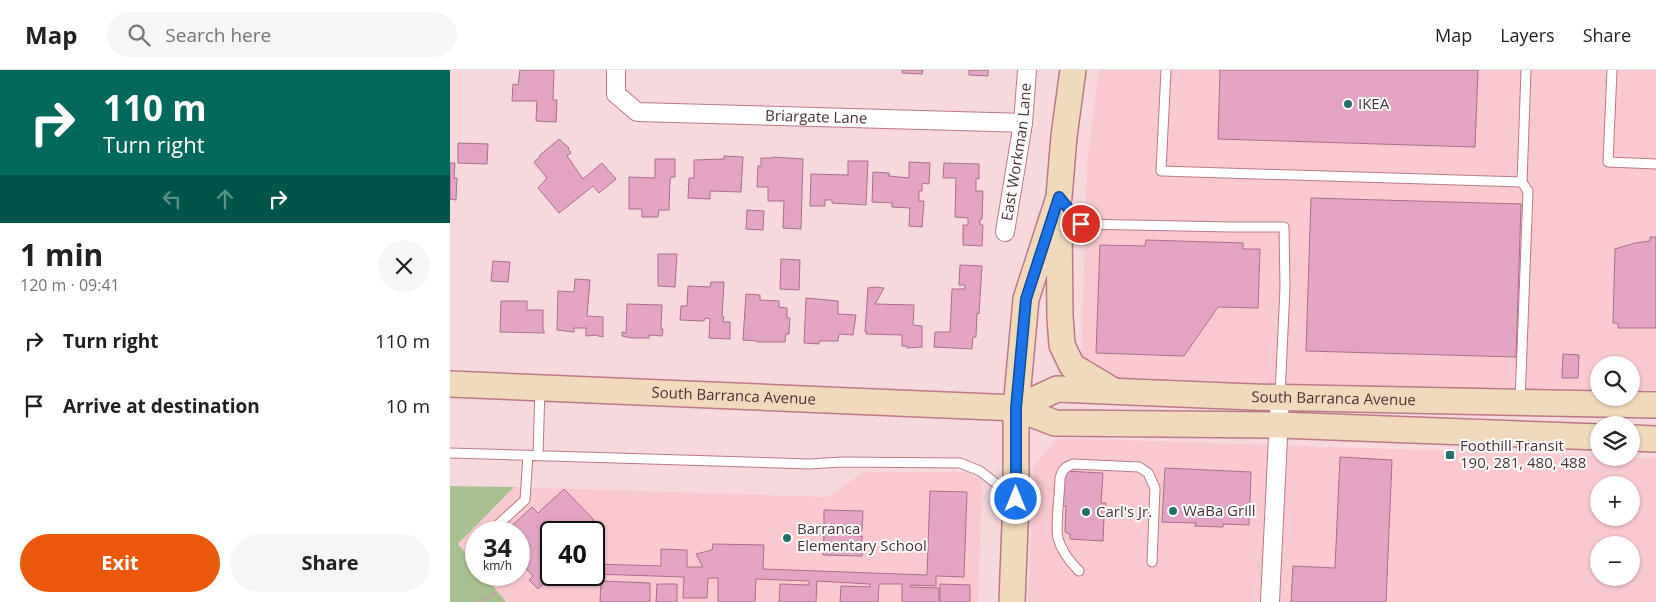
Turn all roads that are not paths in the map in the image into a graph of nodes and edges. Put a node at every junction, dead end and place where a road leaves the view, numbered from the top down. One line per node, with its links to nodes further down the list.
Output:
1 (616, 70): 7 (street, Briargate Lane)
2 (1027, 70): 7 (street, East Workman Lane)
3 (1073, 70): 10 (main road)
4 (1166, 70): 9 (lane)
5 (1526, 70): 9 (lane)
6 (1612, 70): 8 (lane)
7 (1023, 123): 11 (street, East Workman Lane)
8 (1656, 164)
9 (1522, 182): 16 (lane)
10 (1059, 197): 14 (main road); 15 (lane); 19 (main road)
11 (1005, 232)
12 (450, 384): 13 (main road, South Barranca Avenue)
13 (540, 388): 19 (main road, South Barranca Avenue); 26 (lane)
14 (1116, 392): 15 (main road, South Barranca Avenue); 19 (main road, South Barranca Avenue)
15 (1280, 396): 16 (main road, South Barranca Avenue); 20 (street)
16 (1520, 402): 17 (main road, South Barranca Avenue)
17 (1589, 404): 18 (main road, South Barranca Avenue); 21 (main road)
18 (1656, 405)
19 (1016, 408): 20 (main road, South Barranca Avenue); 27 (main road)
20 (1279, 426): 21 (main road, South Barranca Avenue); 32 (street)
21 (1498, 433): 22 (main road, South Barranca Avenue)
22 (1590, 437)
23 (1640, 438): 24 (main road)
24 (1656, 439)
25 (450, 452): 26 (lane)
26 (533, 455): 27 (lane); 28 (lane)
27 (1016, 499): 31 (main road)
28 (502, 521)
29 (1152, 562): 30 (lane)
30 (1080, 571)
31 (1012, 602)
32 (1270, 602)

